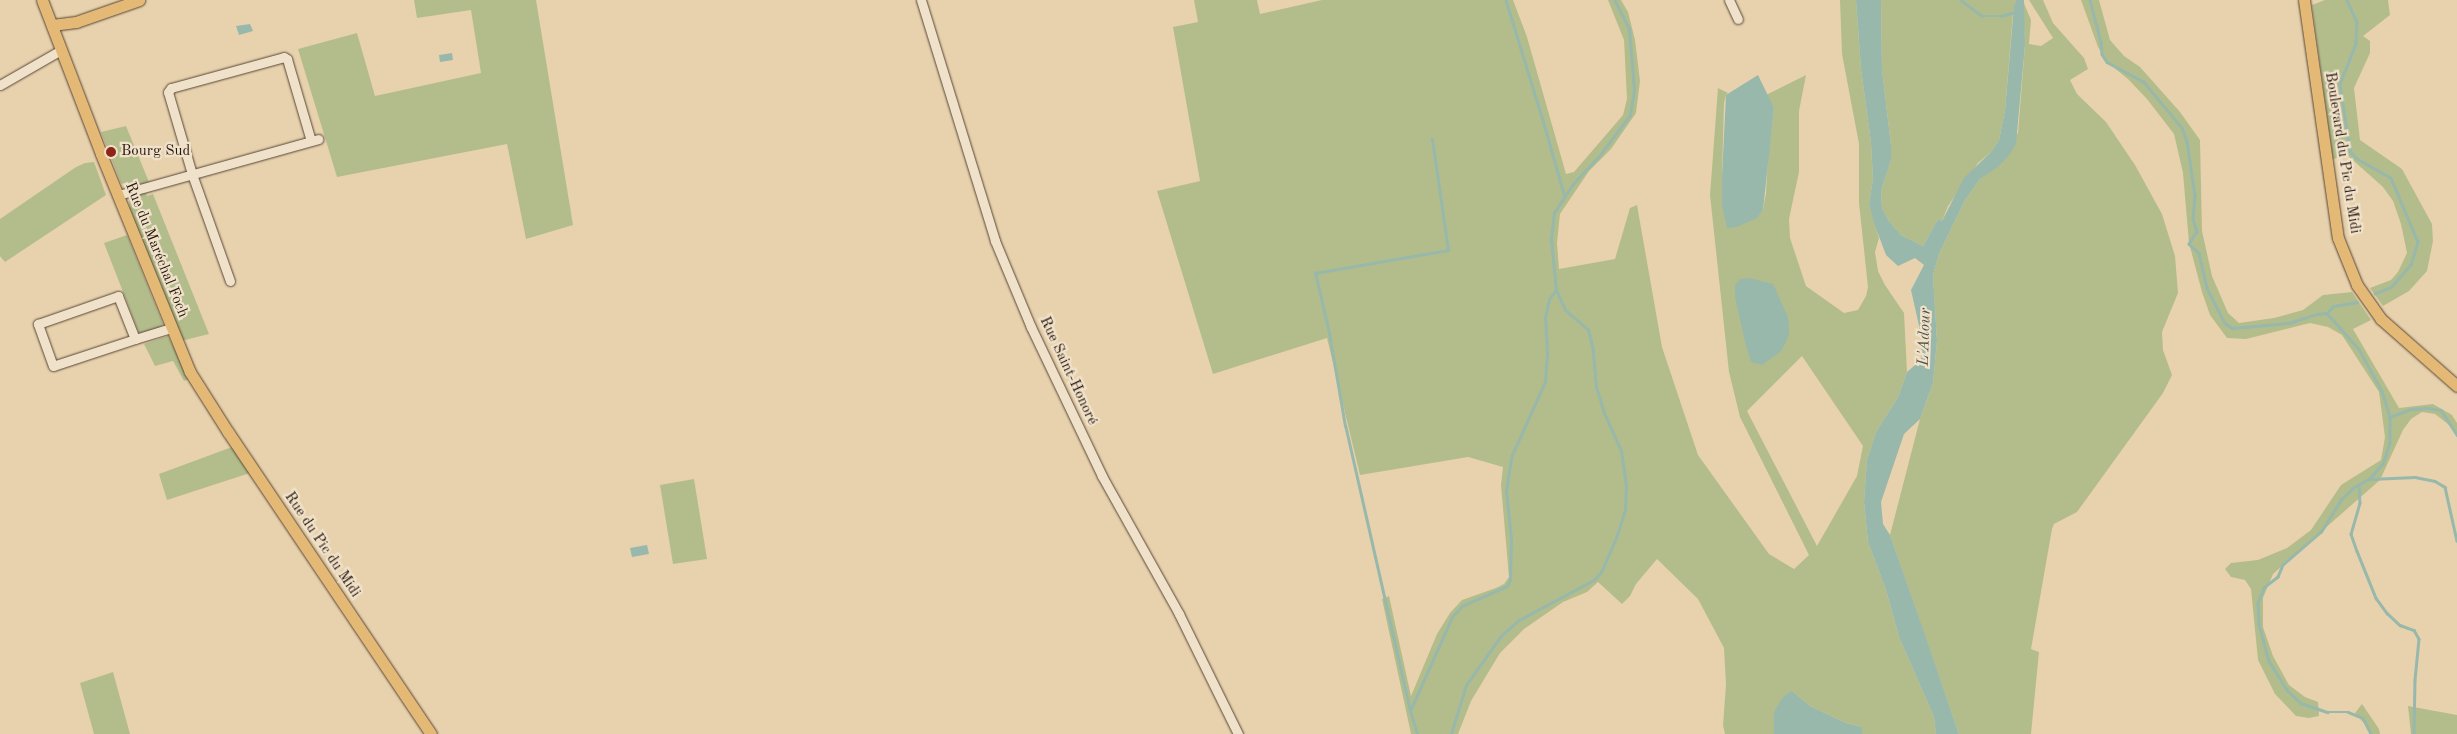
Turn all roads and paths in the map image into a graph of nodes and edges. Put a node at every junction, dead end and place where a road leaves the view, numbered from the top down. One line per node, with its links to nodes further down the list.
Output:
1 (42, 0): 7 (main road, Rue du Maréchal Foch)
2 (139, 0): 7 (main road)
3 (920, 0): 18 (street, Rue Saint-Honoré)
4 (1729, 0): 6 (street)
5 (2304, 0): 16 (main road, Boulevard du Pic du Midi)
6 (1738, 19)
7 (52, 25): 8 (main road, Rue du Maréchal Foch)
8 (61, 50): 9 (street); 11 (main road, Rue du Maréchal Foch)
9 (0, 85)
10 (192, 174): 10 (street); 11 (street); 12 (street)
11 (118, 195): 13 (main road, Rue du Maréchal Foch)
12 (230, 281)
13 (172, 328): 14 (street); 15 (main road, Rue du Maréchal Foch)
14 (135, 339): 14 (street)
15 (190, 372): 17 (main road, Rue du Pic du Midi)
16 (2457, 386)
17 (431, 734)
18 (1238, 734)

